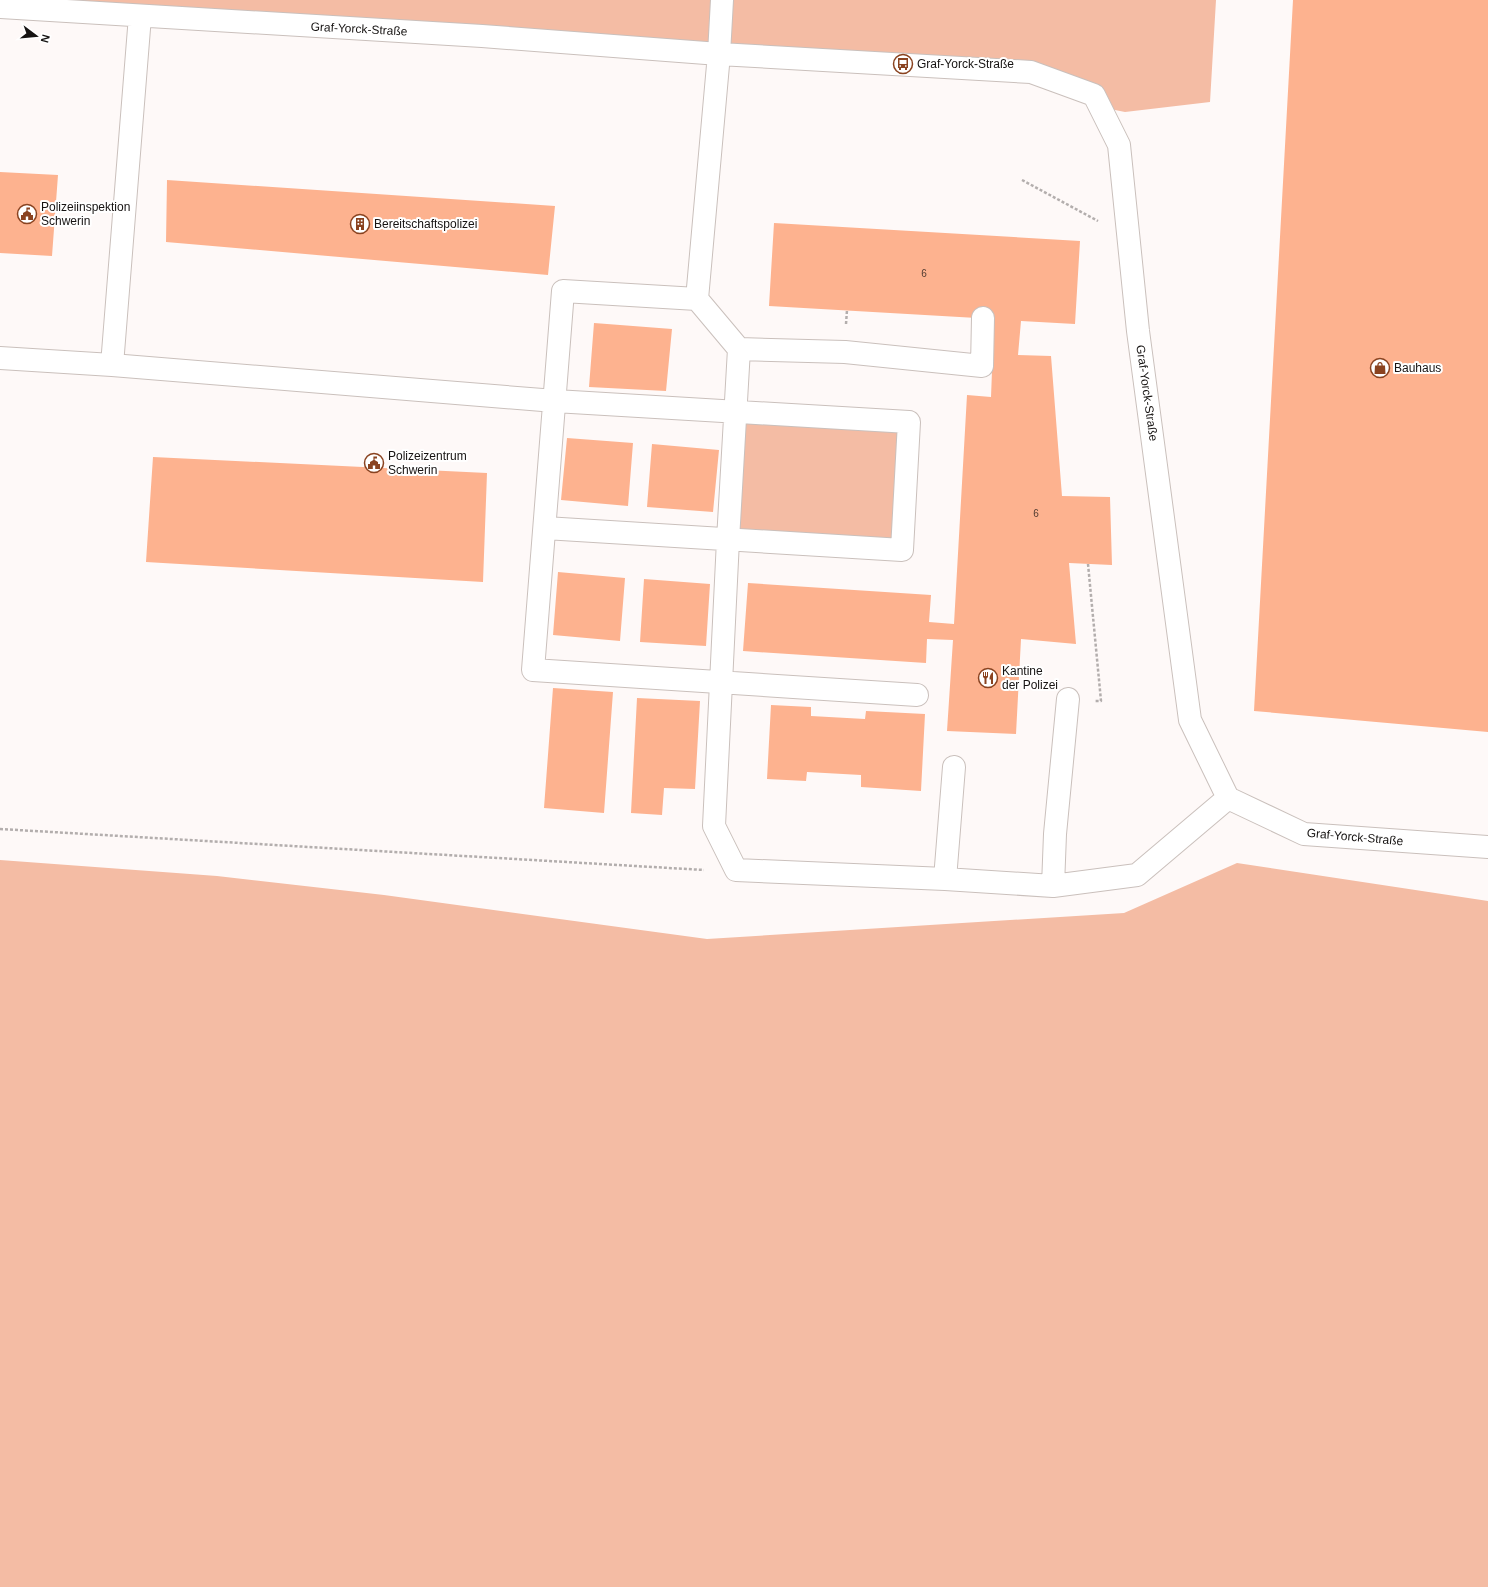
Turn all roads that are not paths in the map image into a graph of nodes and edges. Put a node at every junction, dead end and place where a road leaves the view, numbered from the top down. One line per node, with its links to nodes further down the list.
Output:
1 (722, 0): 4 (street)
2 (0, 7): 3 (street, Graf-Yorck-Straße)
3 (140, 16): 4 (street, Graf-Yorck-Straße); 9 (street)
4 (719, 54): 5 (street); 18 (street, Graf-Yorck-Straße)
5 (697, 299): 7 (street); 10 (street)
6 (983, 318): 7 (street)
7 (739, 349): 11 (street)
8 (0, 358): 9 (street)
9 (112, 365): 10 (street)
10 (556, 401): 11 (street); 12 (street)
11 (736, 412): 13 (street); 13 (street)
12 (545, 528): 13 (street); 14 (street)
13 (728, 540): 14 (street)
14 (722, 682): 15 (street); 20 (street)
15 (918, 695)
16 (1068, 699): 21 (street)
17 (954, 767): 20 (street)
18 (1228, 798): 19 (street, Graf-Yorck-Straße); 21 (street)
19 (1488, 847)
20 (945, 879): 21 (street)
21 (1053, 886)

